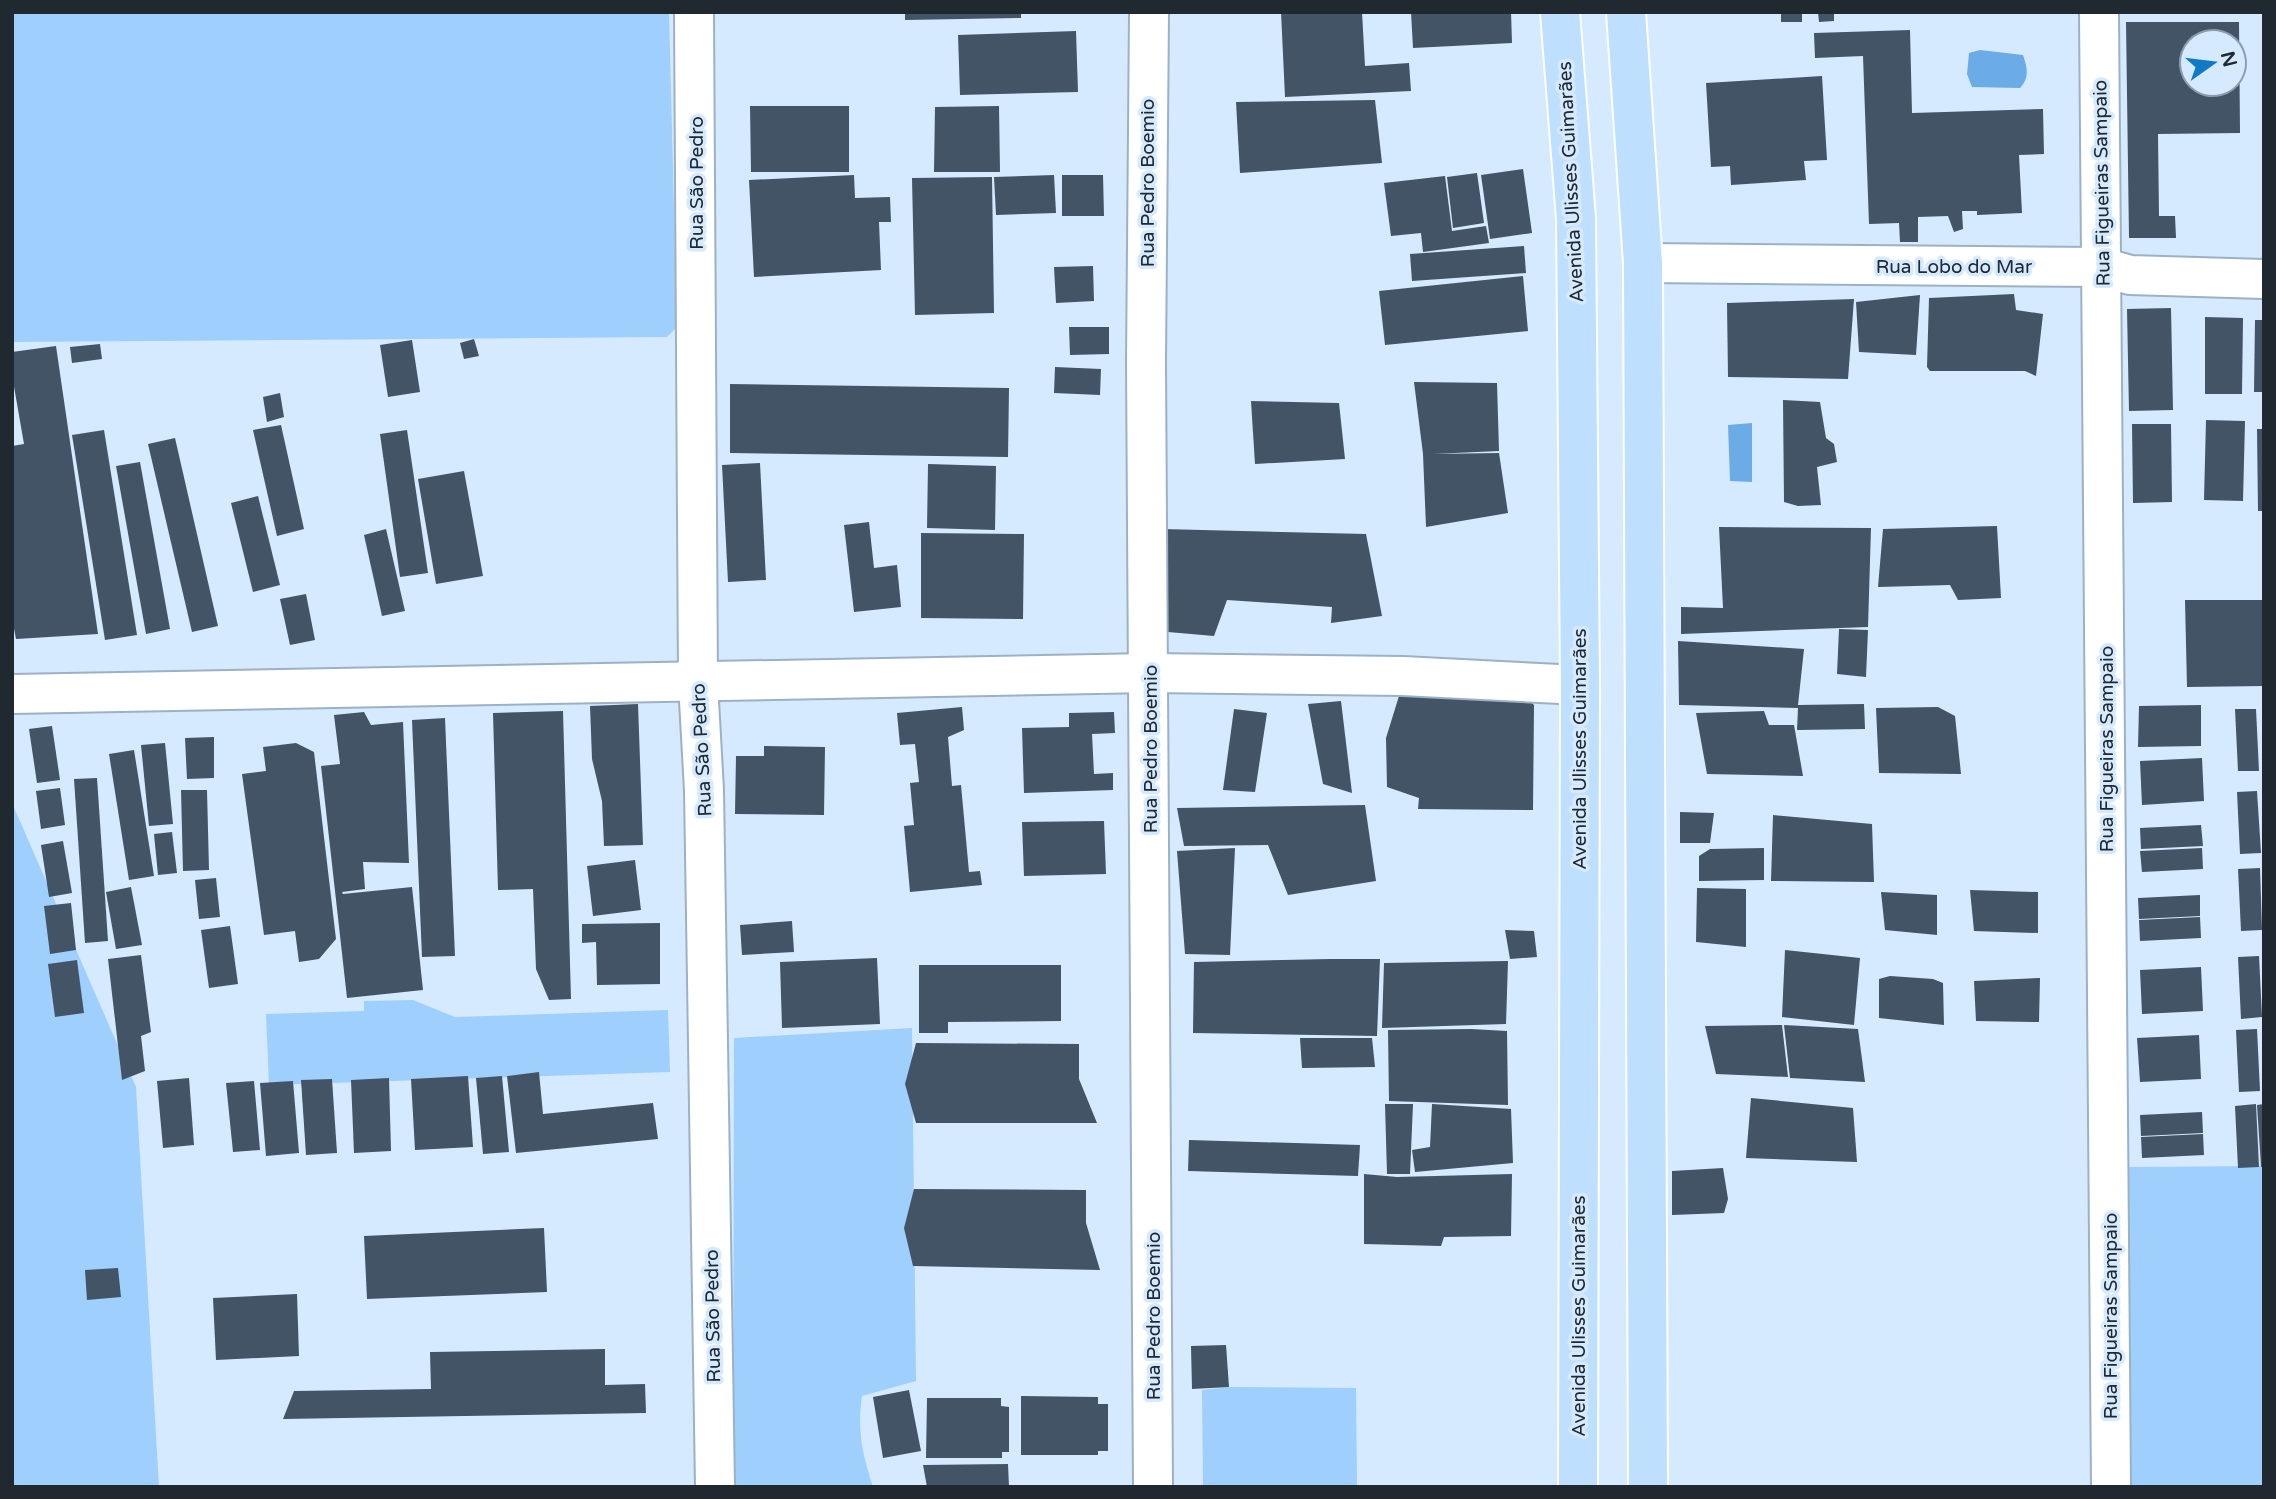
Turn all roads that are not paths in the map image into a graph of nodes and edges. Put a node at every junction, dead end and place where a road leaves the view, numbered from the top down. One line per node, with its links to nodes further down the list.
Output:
1 (694, 12): 10 (street, Rua São Pedro)
2 (1149, 12): 9 (street, Rua Pedro Boemio)
3 (1560, 12): 11 (main road, Avenida Ulisses Guimarães)
4 (1626, 12): 6 (main road)
5 (2099, 12): 7 (street, Rua Figueiras Sampaio)
6 (1643, 263): 7 (street, Rua Lobo do Mar); 16 (main road)
7 (2102, 267): 8 (street, Rua Lobo do Mar); 17 (street, Rua Figueiras Sampaio)
8 (2264, 279)
9 (1150, 673): 10 (street); 11 (street); 14 (street, Rua Pedro Boemio)
10 (698, 683): 12 (street); 13 (street, Rua São Pedro)
11 (1580, 685): 15 (main road, Avenida Ulisses Guimarães)
12 (12, 694)
13 (715, 1487)
14 (1153, 1487)
15 (1578, 1487)
16 (1648, 1487)
17 (2111, 1487)

